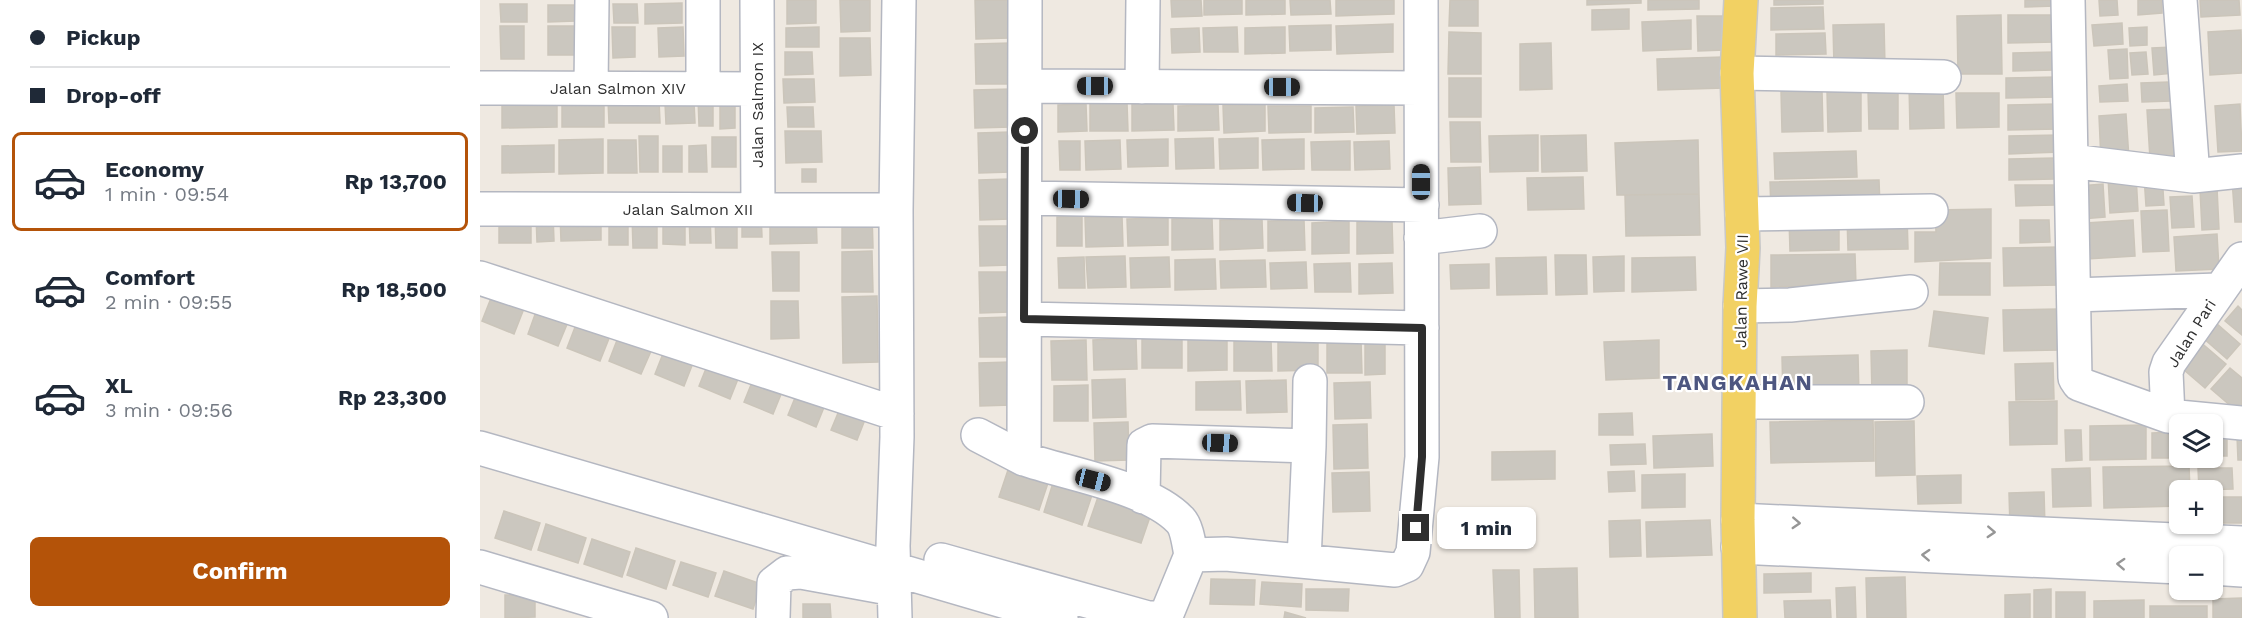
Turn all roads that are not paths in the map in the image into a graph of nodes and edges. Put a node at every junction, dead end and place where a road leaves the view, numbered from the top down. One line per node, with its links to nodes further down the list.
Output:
1 (592, 0): 16 (street)
2 (703, 0): 17 (street)
3 (757, 0): 19 (street, Jalan Salmon IX)
4 (899, 0): 27 (street)
5 (1025, 0): 13 (street)
6 (1143, 0): 14 (street)
7 (1421, 0): 18 (street)
8 (1741, 0): 11 (main road, Jalan Rawe VII)
9 (2068, 0): 20 (street)
10 (2180, 0): 22 (street)
11 (1737, 73): 12 (street); 29 (main road, Jalan Rawe VII)
12 (1944, 77)
13 (1025, 86): 14 (street); 23 (street)
14 (1143, 87): 18 (street)
15 (480, 88): 16 (street, Jalan Salmon XIV)
16 (591, 88): 17 (street, Jalan Salmon XIV)
17 (703, 88): 19 (street, Jalan Salmon XIV)
18 (1421, 88): 24 (street)
19 (756, 89): 26 (street, Jalan Salmon IX)
20 (2071, 160): 22 (street); 36 (street)
21 (2242, 171): 22 (street)
22 (2193, 176)
23 (1024, 198): 24 (street); 38 (street)
24 (1422, 205): 31 (street)
25 (480, 209): 26 (street, Jalan Salmon XII)
26 (758, 209): 27 (street, Jalan Salmon XII)
27 (896, 210): 43 (street)
28 (1931, 211): 29 (street)
29 (1742, 214): 37 (main road, Jalan Rawe VII)
30 (1480, 231): 31 (street)
31 (1421, 238): 39 (street)
32 (2242, 258): 34 (street, Jalan Pari)
33 (480, 278): 43 (street)
34 (2218, 290): 36 (street); 44 (street, Jalan Pari)
35 (1911, 291): 37 (street)
36 (2074, 295): 44 (street)
37 (1740, 306): 41 (main road, Jalan Rawe VII)
38 (1024, 319): 39 (street); 49 (street)
39 (1422, 328): 54 (street)
40 (1310, 381): 47 (street)
41 (1740, 402): 42 (street); 51 (main road, Jalan Rawe VII)
42 (1907, 402)
43 (897, 414): 59 (street)
44 (2168, 416): 45 (street)
45 (2242, 423)
46 (978, 435): 49 (street)
47 (1309, 446): 50 (street); 54 (street)
48 (481, 452): 59 (street)
49 (1024, 459): 50 (street)
50 (1143, 497): 53 (street)
51 (1738, 533): 52 (street, one-way to 52); 55 (street, one-way to 51); 66 (main road, Jalan Rawe VII)
52 (2242, 543)
53 (1191, 555): 54 (street); 65 (street)
54 (1304, 561)
55 (2169, 566)
56 (480, 567): 60 (street)
57 (2223, 569): 58 (street)
58 (2242, 570)
59 (894, 581): 61 (street); 63 (street); 65 (street)
60 (586, 609): 62 (street)
61 (1013, 611): 64 (street)
62 (651, 618)
63 (773, 618)
64 (1061, 618)
65 (1149, 618)
66 (1740, 618)

